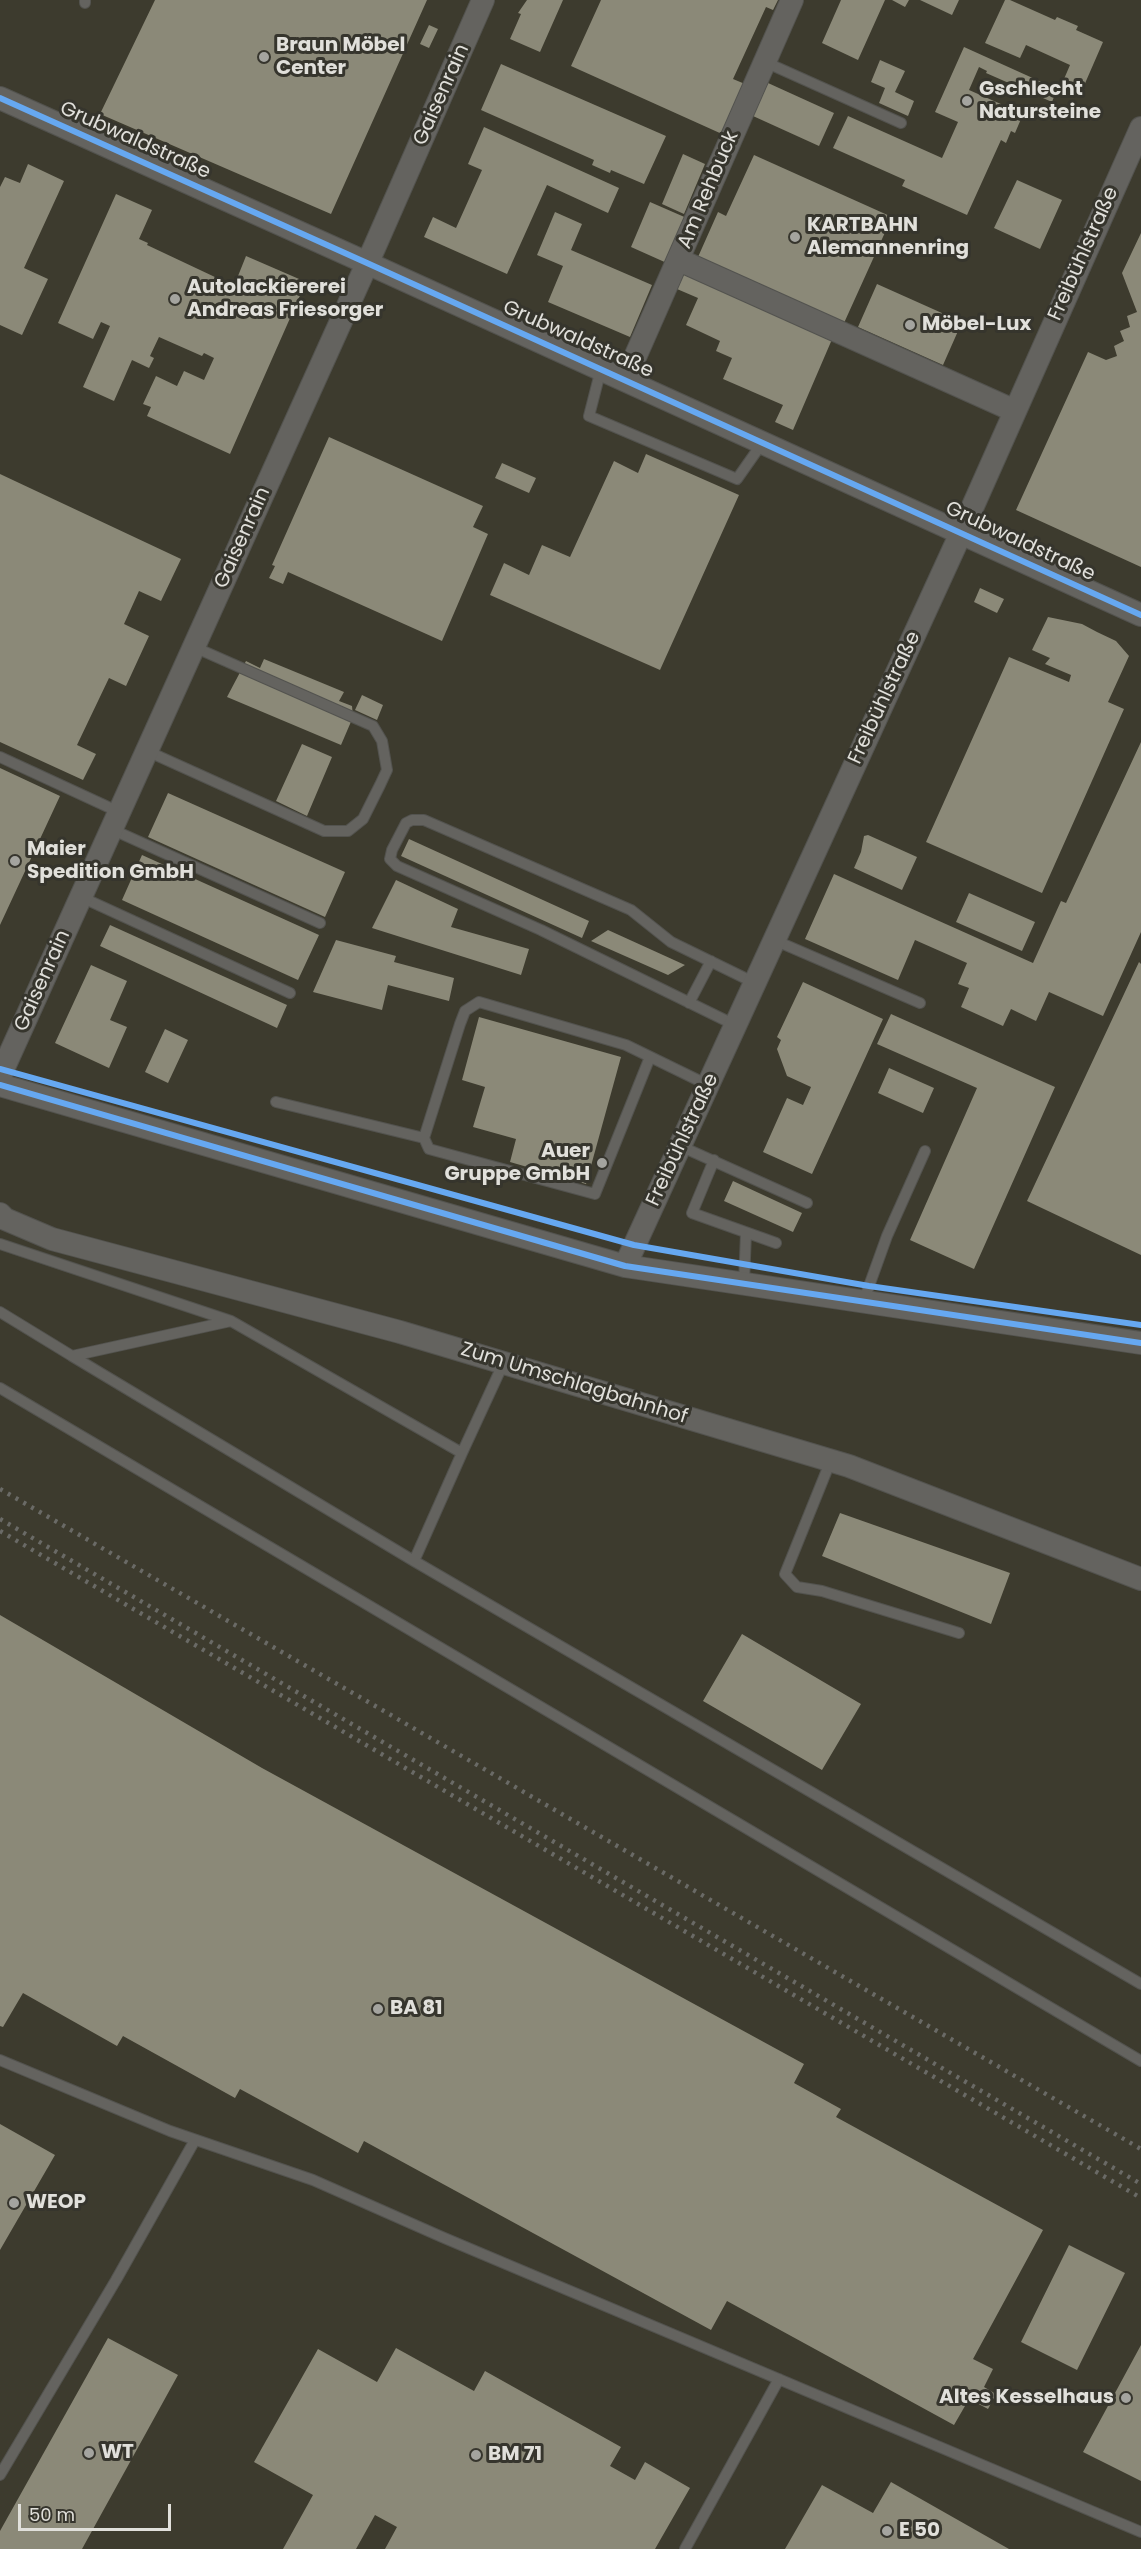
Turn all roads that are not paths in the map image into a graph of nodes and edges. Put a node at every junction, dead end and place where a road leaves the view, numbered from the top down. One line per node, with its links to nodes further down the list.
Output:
1 (483, 0): 8 (street, Gaisenrain)
2 (792, 0): 3 (street, Am Rehbuck)
3 (765, 62): 5 (lane); 7 (street, Am Rehbuck)
4 (0, 98): 8 (street, Grubwaldstraße)
5 (901, 123)
6 (1141, 128): 11 (street, Freibühlstraße)
7 (679, 260): 10 (street, Am Rehbuck); 11 (street)
8 (367, 263): 9 (street, Grubwaldstraße); 15 (street, Gaisenrain)
9 (601, 369): 10 (street, Grubwaldstraße); 12 (lane)
10 (625, 380): 12 (street, Grubwaldstraße)
11 (1015, 411): 13 (street, Freibühlstraße)
12 (763, 442): 13 (street, Grubwaldstraße)
13 (961, 533): 14 (street, Grubwaldstraße); 21 (street, Freibühlstraße)
14 (1141, 615)
15 (194, 647): 16 (street, Gaisenrain); 16 (lane)
16 (147, 751): 18 (street, Gaisenrain)
17 (0, 757): 18 (lane)
18 (115, 820): 19 (street, Gaisenrain); 20 (lane)
19 (81, 897): 24 (lane); 29 (street, Gaisenrain)
20 (320, 923)
21 (774, 940): 23 (street, Freibühlstraße); 26 (lane)
22 (711, 961): 23 (lane); 25 (lane); 25 (lane)
23 (755, 982): 27 (street, Freibühlstraße)
24 (290, 993)
25 (689, 1003): 27 (lane)
26 (920, 1003)
27 (735, 1025): 31 (street, Freibühlstraße)
28 (650, 1057): 31 (lane); 33 (lane); 33 (lane)
29 (0, 1076)
30 (0, 1084): 42 (street)
31 (708, 1085): 34 (street, Freibühlstraße)
32 (276, 1102): 33 (lane)
33 (424, 1138)
34 (680, 1146): 36 (lane); 42 (street, Freibühlstraße)
35 (925, 1151): 44 (lane)
36 (714, 1160): 37 (lane); 39 (lane)
37 (807, 1203)
38 (0, 1214): 49 (street, Zum Umschlagbahnhof)
39 (746, 1233): 40 (lane); 43 (lane)
40 (776, 1243)
41 (0, 1244): 46 (lane)
42 (625, 1266): 43 (street)
43 (744, 1283): 44 (street)
44 (864, 1300): 47 (street)
45 (0, 1312): 48 (lane)
46 (231, 1322): 48 (lane); 51 (lane)
47 (1141, 1343)
48 (72, 1356): 53 (lane)
49 (504, 1362): 51 (lane); 52 (street, Zum Umschlagbahnhof)
50 (0, 1388): 58 (lane)
51 (462, 1453): 53 (lane)
52 (831, 1460): 54 (street, Zum Umschlagbahnhof); 55 (lane)
53 (414, 1561): 56 (lane)
54 (1141, 1578)
55 (959, 1633)
56 (1141, 1984)
57 (0, 2060): 59 (lane)
58 (1141, 2061)
59 (195, 2140): 60 (lane); 61 (lane)
60 (779, 2379): 62 (lane); 63 (lane)
61 (0, 2475)
62 (1141, 2532)
63 (685, 2549)

